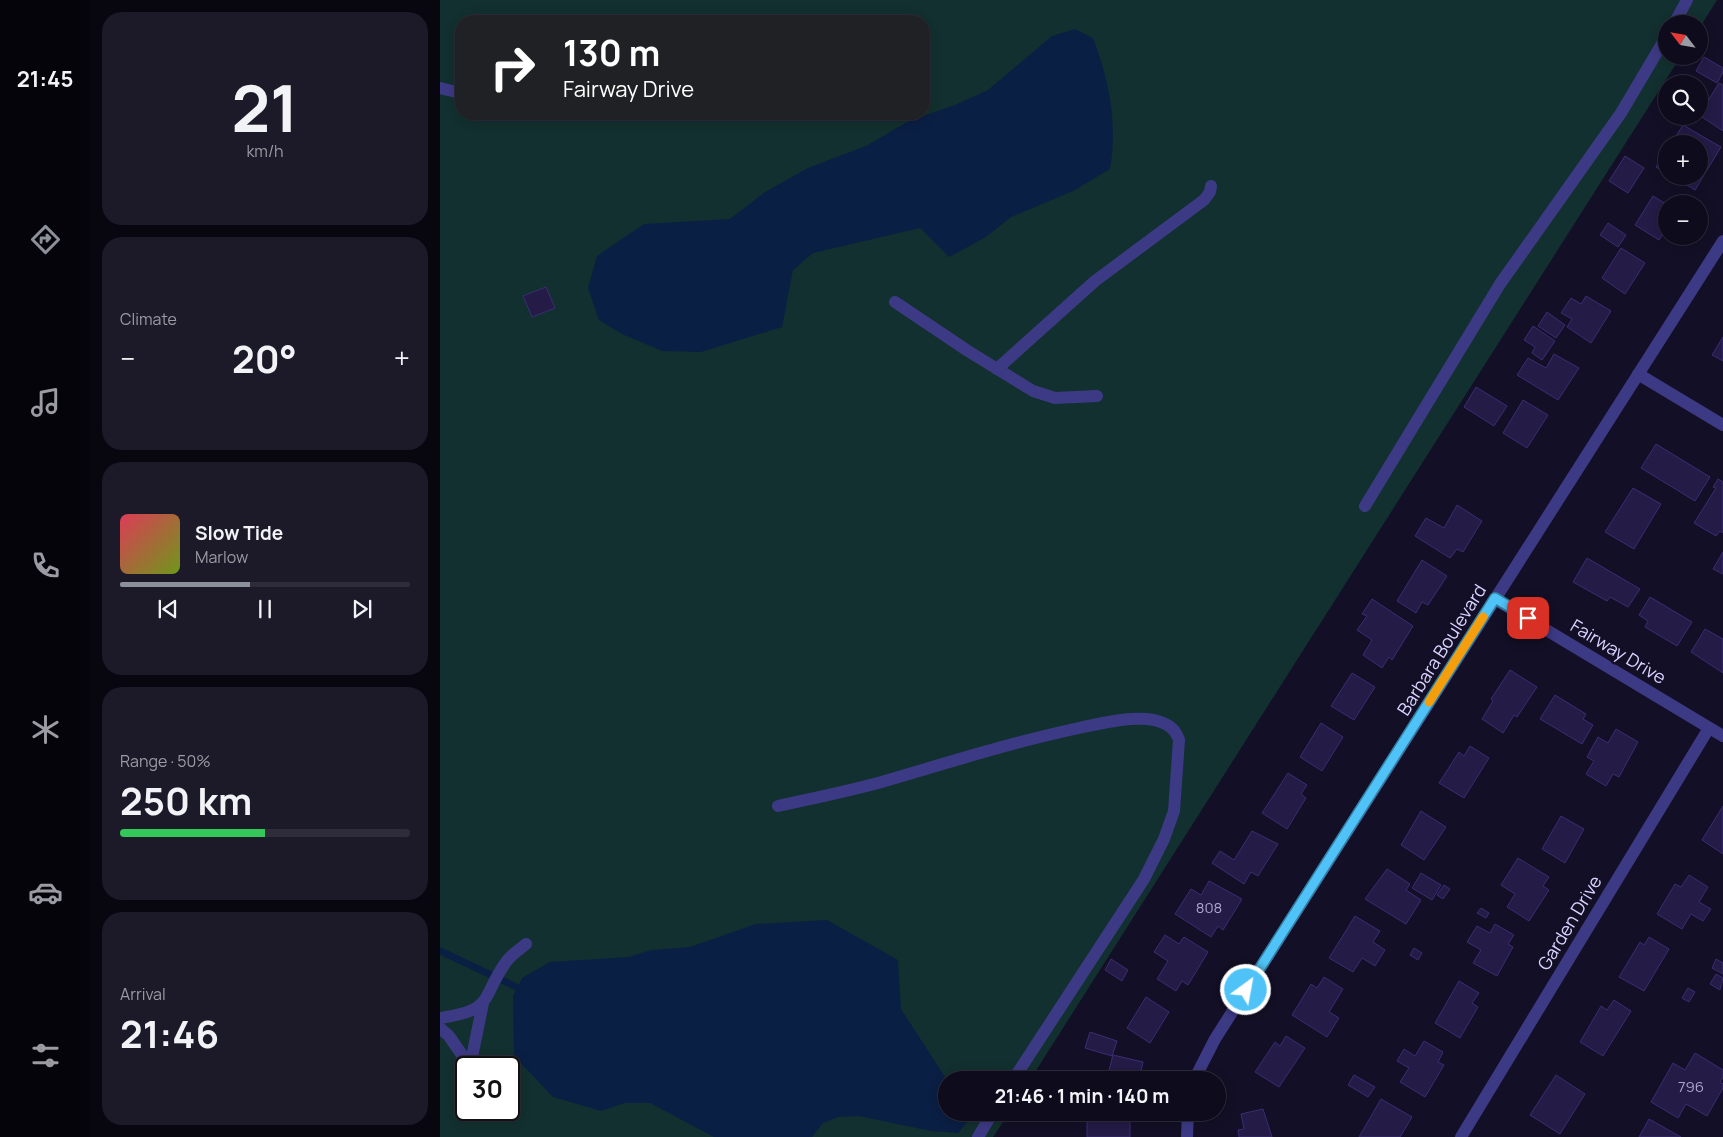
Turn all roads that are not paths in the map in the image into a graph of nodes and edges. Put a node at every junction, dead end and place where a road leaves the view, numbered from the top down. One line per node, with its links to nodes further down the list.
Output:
1 (1687, 0): 2 (street)
2 (1679, 15)
3 (1658, 50): 13 (street)
4 (440, 88): 5 (street)
5 (455, 92)
6 (1211, 186): 9 (street)
7 (1723, 241): 10 (street, Barbara Boulevard)
8 (895, 302): 9 (street)
9 (998, 369): 11 (street)
10 (1638, 374): 12 (street); 14 (street, Barbara Boulevard)
11 (1097, 396)
12 (1723, 425)
13 (1365, 506)
14 (1495, 598): 15 (street, Fairway Drive); 25 (street, Barbara Boulevard)
15 (1709, 728): 16 (street, Fairway Drive); 30 (street, Garden Drive)
16 (1723, 736)
17 (778, 806): 24 (street)
18 (526, 944): 19 (street)
19 (483, 1003): 20 (street); 23 (street)
20 (440, 1018)
21 (440, 1028): 22 (street)
22 (463, 1056)
23 (473, 1056)
24 (1019, 1071)
25 (1199, 1071)
26 (988, 1121): 28 (street)
27 (1188, 1121): 29 (street)
28 (978, 1137)
29 (1187, 1137)
30 (1461, 1137)

